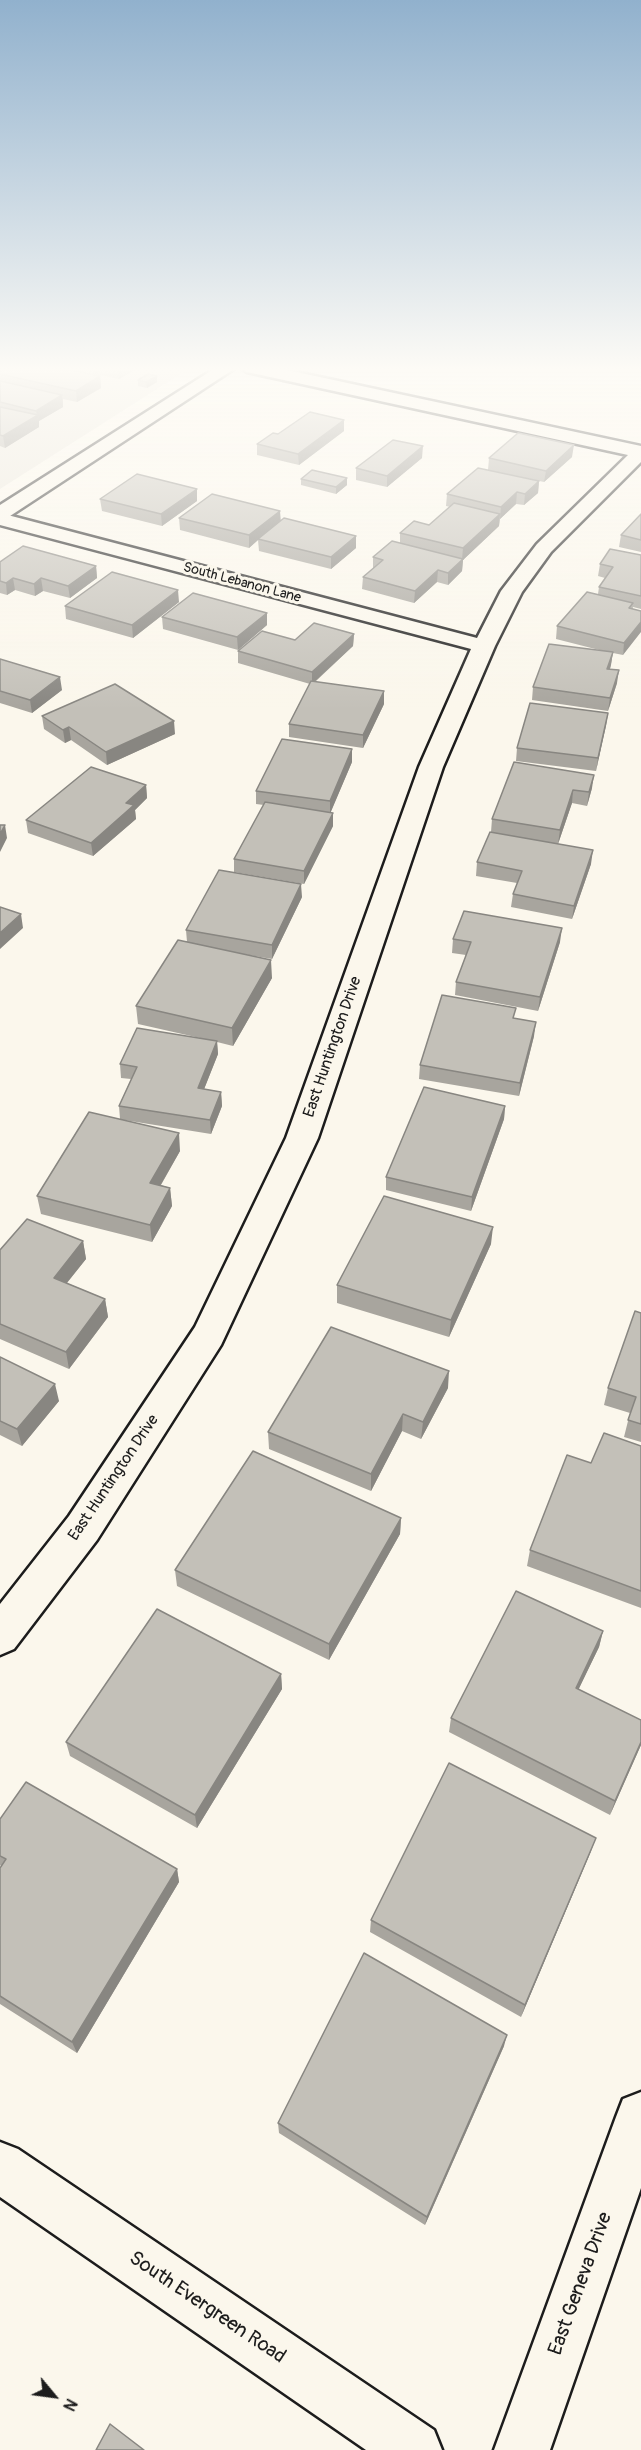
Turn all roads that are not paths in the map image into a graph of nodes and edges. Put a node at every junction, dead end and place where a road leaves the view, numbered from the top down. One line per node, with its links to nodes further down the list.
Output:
1 (51, 481): 3 (street)
2 (611, 481): 5 (street, East Huntington Drive)
3 (0, 514)
4 (0, 519): 5 (street, South Lebanon Lane)
5 (484, 646): 6 (street, East Huntington Drive)
6 (0, 1636)
7 (641, 2117): 10 (street, East Geneva Drive)
8 (0, 2167): 9 (street, South Evergreen Road)
9 (414, 2450)
10 (522, 2450)

